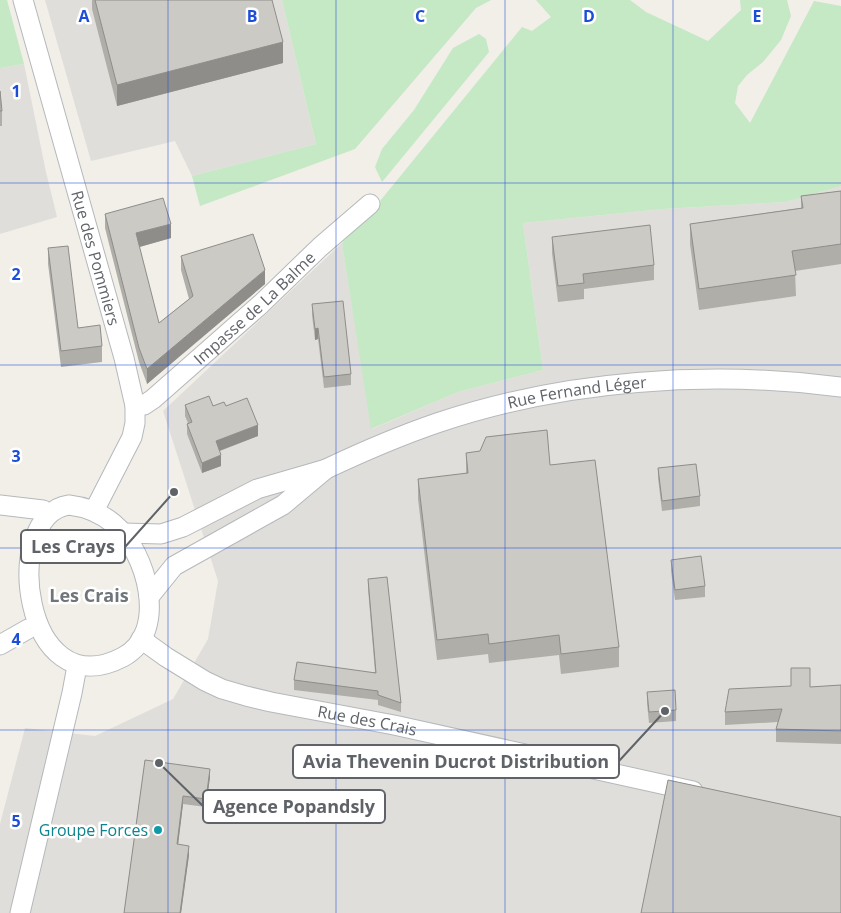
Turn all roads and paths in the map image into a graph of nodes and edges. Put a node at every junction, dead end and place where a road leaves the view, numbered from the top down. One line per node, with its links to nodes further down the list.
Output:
1 (23, 0): 4 (street, Rue des Pommiers)
2 (370, 204): 4 (street, Impasse de La Balme)
3 (841, 387): 5 (street, Rue Fernand Léger)
4 (135, 406): 8 (street, Rue des Pommiers)
5 (326, 469): 9 (street, Rue Fernand Léger); 11 (street, Rue Fernand Léger)
6 (0, 505): 7 (street)
7 (43, 510): 8 (street); 10 (street)
8 (94, 511): 9 (street)
9 (123, 533): 11 (street)
10 (18, 535)
11 (149, 597): 14 (street)
12 (14, 602): 13 (street)
13 (28, 628): 15 (street); 16 (street)
14 (141, 639): 16 (street); 17 (street, Rue des Crais)
15 (0, 645)
16 (77, 666): 18 (street)
17 (710, 794)
18 (20, 913)

